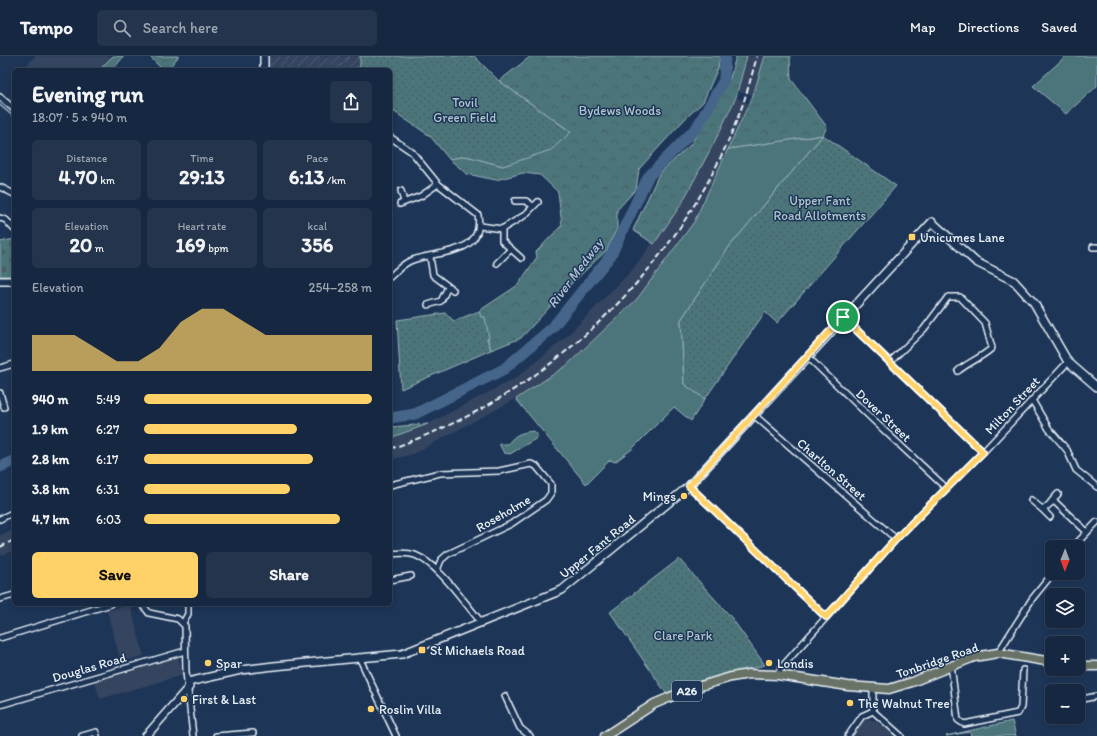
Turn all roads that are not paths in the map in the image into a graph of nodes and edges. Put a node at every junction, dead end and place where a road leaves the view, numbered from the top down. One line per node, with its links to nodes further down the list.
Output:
1 (264, 56): 2 (street)
2 (264, 68)
3 (0, 98): 4 (street)
4 (12, 107)
5 (392, 138): 6 (street)
6 (438, 184): 8 (street); 12 (street)
7 (0, 187): 9 (street)
8 (401, 191)
9 (12, 193)
10 (515, 201): 14 (street)
11 (0, 218): 13 (street)
12 (480, 226): 14 (street); 16 (street)
13 (12, 227)
14 (502, 229): 15 (street)
15 (511, 249): 17 (street); 18 (street)
16 (430, 257): 19 (street); 22 (street)
17 (521, 258)
18 (497, 263)
19 (392, 274)
20 (0, 281): 21 (street)
21 (12, 281)
22 (448, 286): 23 (street); 24 (street)
23 (453, 290)
24 (428, 305)
25 (843, 317): 26 (street, Upper Fant Road); 27 (street); 28 (street, Upper Fant Road)
26 (808, 357): 36 (street, Upper Fant Road); 41 (street, Dover Street)
27 (890, 362): 31 (street); 37 (street)
28 (1068, 362): 32 (street); 34 (street, Milton Street)
29 (12, 365): 30 (street)
30 (0, 368)
31 (958, 371)
32 (1097, 387)
33 (0, 393): 35 (street)
34 (1032, 400): 37 (street, Milton Street); 40 (street)
35 (4, 407)
36 (754, 415): 39 (street, Upper Fant Road); 51 (street, Charlton Street)
37 (983, 452): 41 (street, Milton Street)
38 (392, 485): 54 (street, Roseholme)
39 (689, 486): 63 (street); 65 (street, Upper Fant Road)
40 (1097, 487)
41 (946, 488): 51 (street, Milton Street)
42 (1058, 494): 44 (street)
43 (1031, 500): 45 (street)
44 (1051, 502): 45 (street); 50 (street)
45 (1042, 509): 47 (street)
46 (12, 513): 48 (street)
47 (1050, 517)
48 (0, 519)
49 (1097, 522): 50 (street)
50 (1087, 532): 52 (street)
51 (896, 539): 63 (street, Milton Street)
52 (1080, 540)
53 (392, 554): 54 (street)
54 (437, 570): 65 (street)
55 (411, 576): 56 (street)
56 (392, 580)
57 (1048, 580): 68 (street)
58 (12, 596): 59 (street)
59 (0, 599)
60 (104, 606): 66 (street)
61 (144, 606): 64 (street)
62 (188, 606): 64 (street)
63 (826, 617): 75 (street, Milton Street)
64 (183, 623): 67 (street)
65 (482, 623): 69 (street, Upper Fant Road)
66 (0, 638)
67 (185, 652): 76 (street); 81 (street, Douglas Road)
68 (998, 653): 70 (main road, Tonbridge Road / A26); 71 (main road, Tonbridge Road / A26)
69 (359, 657): 76 (street, Upper Fant Road); 89 (street)
70 (1045, 661)
71 (951, 665): 74 (street); 77 (main road, Tonbridge Road / A26)
72 (1085, 666): 73 (main road)
73 (1097, 666)
74 (1023, 670)
75 (778, 675): 77 (main road, Tonbridge Road / A26); 91 (main road, Tonbridge Road / A26)
76 (188, 684): 86 (street); 87 (street)
77 (873, 689): 82 (street)
78 (505, 696): 90 (street)
79 (1097, 696): 80 (street)
80 (1085, 699)
81 (0, 705)
82 (873, 711): 92 (street); 93 (street)
83 (252, 733): 88 (street)
84 (96, 734): 85 (street)
85 (82, 736)
86 (146, 736)
87 (193, 736)
88 (216, 736)
89 (396, 736)
90 (530, 736)
91 (605, 736)
92 (848, 736)
93 (901, 736)

